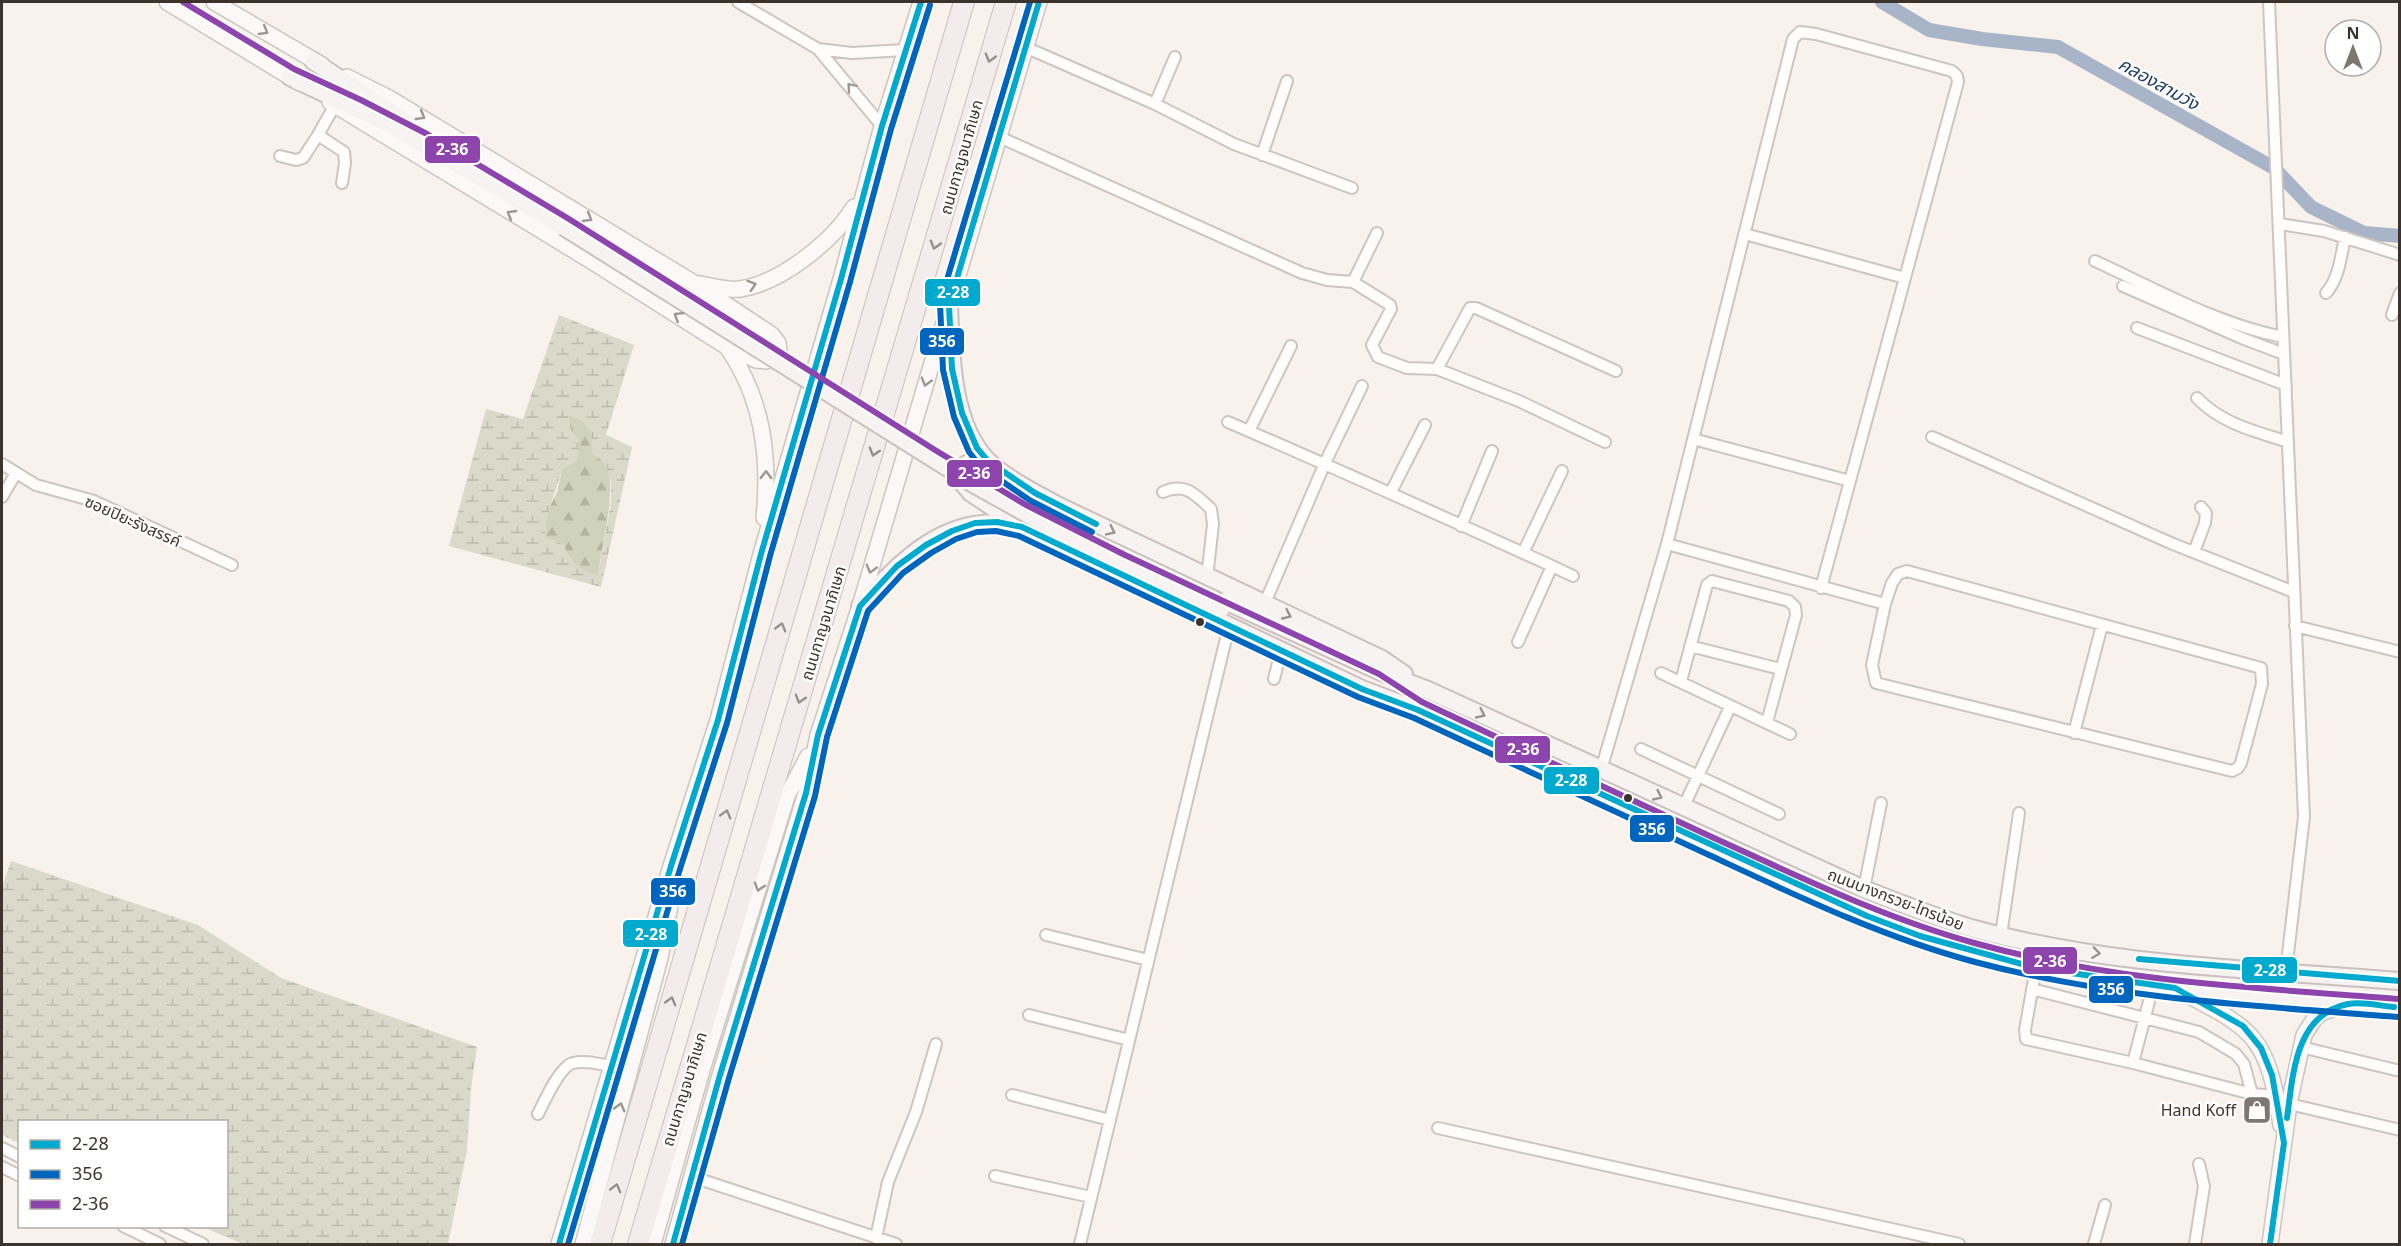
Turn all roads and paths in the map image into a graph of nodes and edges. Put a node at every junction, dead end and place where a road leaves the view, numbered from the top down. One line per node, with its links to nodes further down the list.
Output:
1 (167, 2): 14 (main road)
2 (214, 2): 13 (main road, one-way to 13)
3 (738, 2): 10 (street)
4 (921, 2): 11 (main road)
5 (964, 2): 154 (highway, one-way to 5)
6 (1006, 2): 155 (highway, ถนนกาญจนาภิเษก, one-way to 155)
7 (1039, 2): 9 (main road)
8 (2269, 2): 27 (street)
9 (1025, 47): 16 (street); 20 (main road)
10 (818, 48): 11 (street); 18 (street, one-way to 10)
11 (904, 50): 18 (main road)
12 (1175, 57): 16 (street)
13 (313, 61): 26 (main road); 35 (main road, one-way to 35)
14 (290, 77): 17 (main road); 26 (main road)
15 (1287, 81): 21 (street)
16 (1155, 104): 21 (street)
17 (335, 105): 19 (street); 44 (main road, one-way to 17)
18 (882, 126): 25 (main road)
19 (318, 135): 22 (street); 23 (street)
20 (998, 136): 34 (street); 39 (main road)
21 (1262, 155): 24 (street)
22 (280, 156)
23 (342, 183)
24 (1352, 188)
25 (862, 194): 35 (main road, one-way to 25); 74 (main road)
26 (566, 224): 83 (main road)
27 (2280, 224): 30 (street); 42 (street)
28 (1377, 233): 34 (street)
29 (1744, 234): 33 (street); 33 (street); 55 (street)
30 (2345, 237): 31 (street); 37 (street)
31 (2400, 255)
32 (2095, 261): 42 (street)
33 (1905, 279): 64 (street)
34 (1353, 282): 46 (street)
35 (694, 283): 44 (main road)
36 (2123, 286): 45 (street)
37 (2325, 293)
38 (2400, 293): 40 (street)
39 (949, 305): 59 (main road); 84 (main road, one-way to 84)
40 (2392, 315)
41 (2137, 328): 48 (street)
42 (2283, 337): 45 (street)
43 (1291, 346): 53 (street)
44 (727, 347): 74 (main road, one-way to 44)
45 (2284, 354): 48 (street)
46 (1437, 369): 47 (street); 56 (street)
47 (1616, 371)
48 (2286, 385): 57 (street)
49 (1362, 386): 60 (street)
50 (2197, 398): 57 (street)
51 (1228, 422): 53 (street)
52 (1425, 425): 66 (street)
53 (1249, 431): 60 (street)
54 (1932, 437): 72 (street)
55 (1693, 439): 64 (street); 71 (street)
56 (1605, 442)
57 (2288, 442): 80 (street)
58 (1492, 452): 69 (street)
59 (988, 461): 70 (main road); 78 (main road, one-way to 78)
60 (1324, 463): 66 (street); 81 (street)
61 (2, 464): 63 (street, ซอยปิยะรังสรรค์)
62 (1562, 471): 73 (street)
63 (16, 473): 67 (street); 75 (street, ซอยปิยะรังสรรค์)
64 (1850, 481): 79 (street)
65 (1163, 492): 78 (street)
66 (1391, 492): 69 (street)
67 (2, 497)
68 (2201, 507): 72 (street)
69 (1461, 526): 73 (street)
70 (1022, 527): 84 (main road); 86 (main road)
71 (1667, 544): 79 (street); 104 (street)
72 (2194, 552): 80 (street)
73 (1523, 553): 76 (street)
74 (760, 554): 110 (main road)
75 (232, 565)
76 (1552, 566): 77 (street); 88 (street)
77 (1573, 576)
78 (1207, 578): 81 (main road)
79 (1821, 588): 82 (street)
80 (2294, 592): 87 (street)
81 (1264, 604): 96 (main road, one-way to 96)
82 (1885, 604): 85 (street); 100 (street)
83 (1223, 605): 96 (main road); 98 (main road)
84 (860, 606): 102 (main road)
85 (2102, 625): 100 (street); 100 (street)
86 (1229, 626): 90 (main road); 114 (street)
87 (2295, 626): 91 (street); 116 (street)
88 (1518, 642)
89 (1690, 646): 92 (street); 92 (street); 95 (street)
90 (1281, 651): 94 (street); 98 (main road)
91 (2400, 652)
92 (1780, 669): 99 (street)
93 (1661, 673): 95 (street)
94 (1274, 679)
95 (1681, 681): 97 (street)
96 (1428, 690): 104 (main road, ถนนบางกรวย-ไทรน้อย, one-way to 104)
97 (1730, 707): 99 (street); 105 (street)
98 (1418, 710): 115 (main road, ถนนบางกรวย-ไทรน้อย)
99 (1767, 722): 101 (street)
100 (2074, 733)
101 (1790, 734)
102 (818, 735): 143 (main road); 156 (main road, one-way to 156)
103 (1641, 749): 105 (street)
104 (1601, 770): 107 (main road, ถนนบางกรวย-ไทรน้อย, one-way to 107)
105 (1698, 776): 107 (street); 109 (street)
106 (1881, 803): 111 (street)
107 (1683, 808): 111 (main road, ถนนบางกรวย-ไทรน้อย)
108 (2019, 813): 113 (street)
109 (1779, 814)
110 (684, 830): 129 (main road); 153 (main road, one-way to 110)
111 (1864, 889): 113 (main road, ถนนบางกรวย-ไทรน้อย)
112 (1046, 935): 114 (street)
113 (2001, 935): 116 (main road, ถนนบางกรวย-ไทรน้อย, one-way to 116)
114 (1148, 960): 125 (street)
115 (2036, 968): 118 (main road, ถนนบางกรวย-ไทรน้อย); 120 (street)
116 (2286, 971): 117 (main road, ถนนบางกรวย-ไทรน้อย)
117 (2400, 981)
118 (2153, 986): 119 (main road, ถนนบางกรวย-ไทรน้อย); 124 (street)
119 (2175, 988): 121 (main road, ถนนบางกรวย-ไทรน้อย); 133 (main road, ถนนบางกรวย-ไทรน้อย)
120 (2032, 989): 124 (street); 128 (street)
121 (2348, 1004): 122 (main road, ถนนบางกรวย-ไทรน้อย); 127 (main road, ถนนบางกรวย-ไทรน้อย)
122 (2400, 1008)
123 (1029, 1015): 125 (street)
124 (2145, 1018): 128 (street); 131 (street)
125 (1129, 1040): 135 (street)
126 (936, 1044): 149 (street)
127 (2301, 1047): 130 (street); 133 (main road, ถนนบางกรวย-ไทรน้อย)
128 (2133, 1063): 131 (street)
129 (611, 1066): 134 (street); 152 (main road)
130 (2400, 1071)
131 (2252, 1094): 133 (street)
132 (1012, 1095): 135 (street)
133 (2283, 1100): 137 (street); 163 (main road, ถนนบางกรวย-ไทรน้อย)
134 (538, 1114)
135 (1110, 1120): 145 (street)
136 (1438, 1128): 160 (street)
137 (2400, 1130)
138 (2, 1148): 139 (street)
139 (18, 1156)
140 (2199, 1164): 162 (street)
141 (2, 1167): 142 (street)
142 (18, 1175)
143 (690, 1176): 149 (street); 157 (main road)
144 (995, 1176): 145 (street)
145 (1091, 1197): 159 (street)
146 (2105, 1205): 161 (street)
147 (125, 1228): 150 (street)
148 (167, 1228): 151 (street)
149 (876, 1238): 158 (street)
150 (160, 1245)
151 (203, 1245)
152 (559, 1245)
153 (583, 1245)
154 (600, 1245)
155 (638, 1245)
156 (653, 1245)
157 (673, 1245)
158 (897, 1245)
159 (1080, 1245)
160 (1959, 1245)
161 (2094, 1245)
162 (2195, 1245)
163 (2270, 1245)

